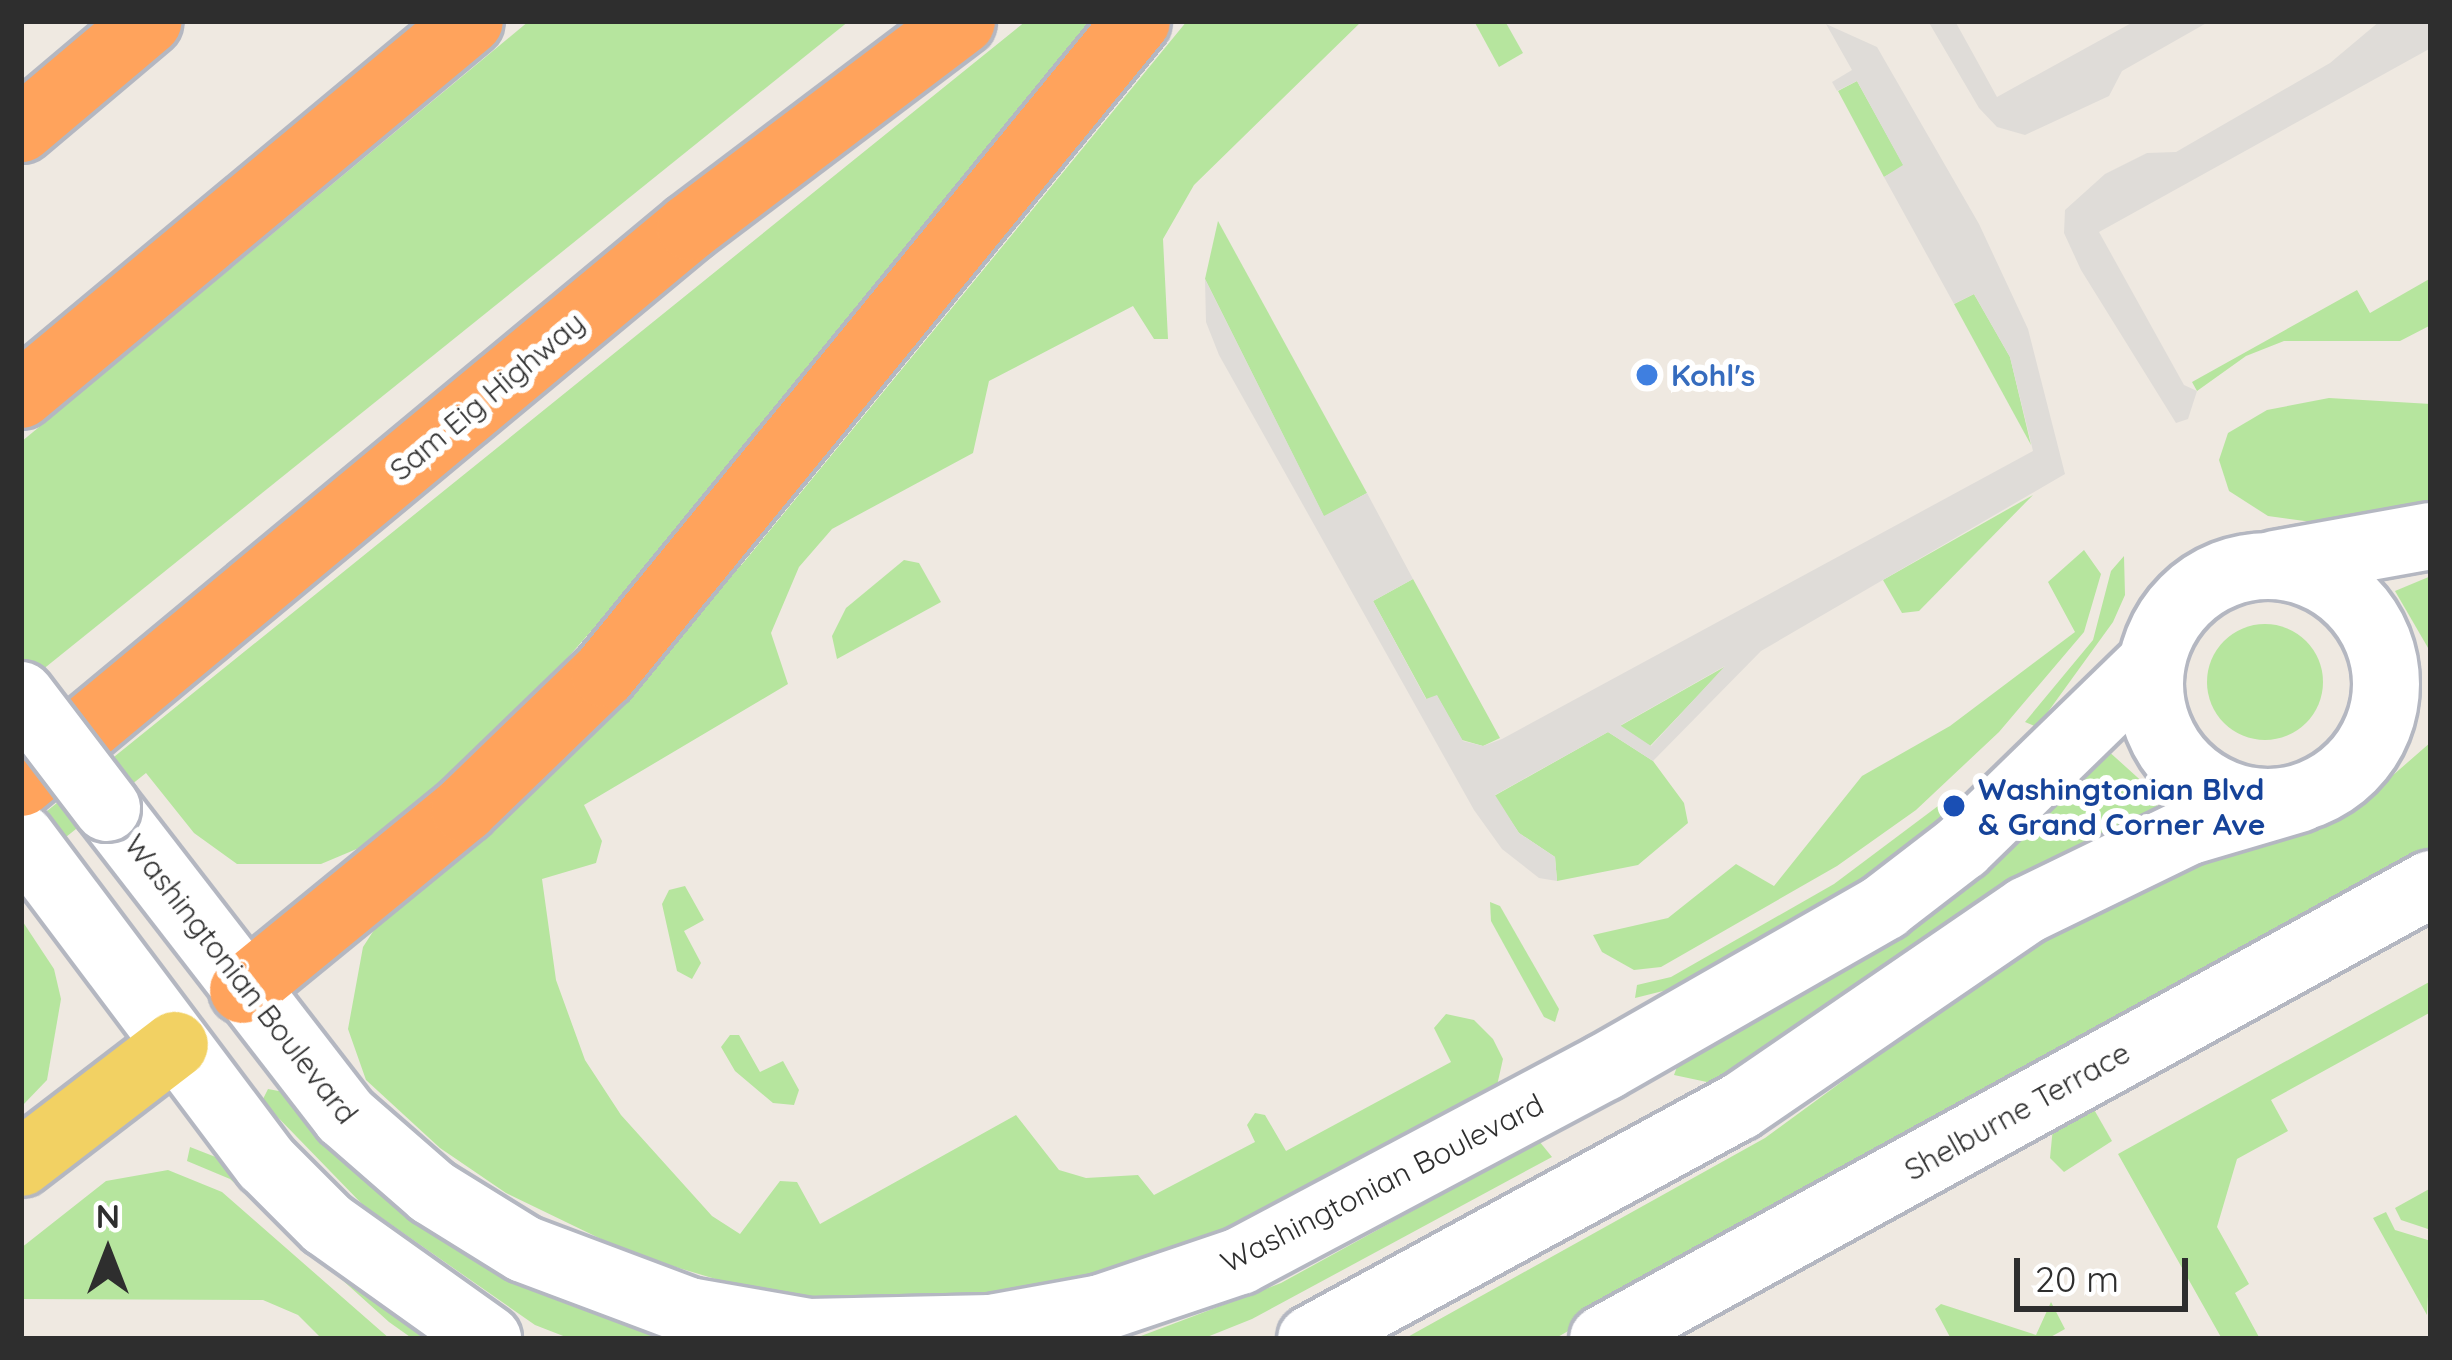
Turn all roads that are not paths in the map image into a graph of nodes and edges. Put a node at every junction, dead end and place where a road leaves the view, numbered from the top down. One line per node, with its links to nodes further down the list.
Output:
1 (149, 21): 6 (highway)
2 (442, 21): 7 (highway)
3 (470, 21): 7 (highway)
4 (962, 21): 15 (highway, Sam Eig Highway)
5 (1137, 21): 19 (highway)
6 (21, 129)
7 (261, 192): 8 (highway)
8 (21, 395)
9 (2431, 536): 10 (street)
10 (2270, 565): 11 (street); 14 (street)
11 (2151, 663): 16 (street); 19 (street, Washingtonian Boulevard)
12 (21, 695): 19 (street, Washingtonian Boulevard, bridge)
13 (2431, 695): 14 (street)
14 (2369, 747): 16 (street)
15 (21, 783)
16 (2300, 799): 23 (street)
17 (31, 850): 20 (street)
18 (2431, 884): 24 (street, Shelburne Terrace)
19 (243, 991): 20 (street)
20 (175, 1045): 21 (main road); 22 (street)
21 (21, 1163)
22 (488, 1339)
23 (1312, 1339)
24 (1604, 1339)

